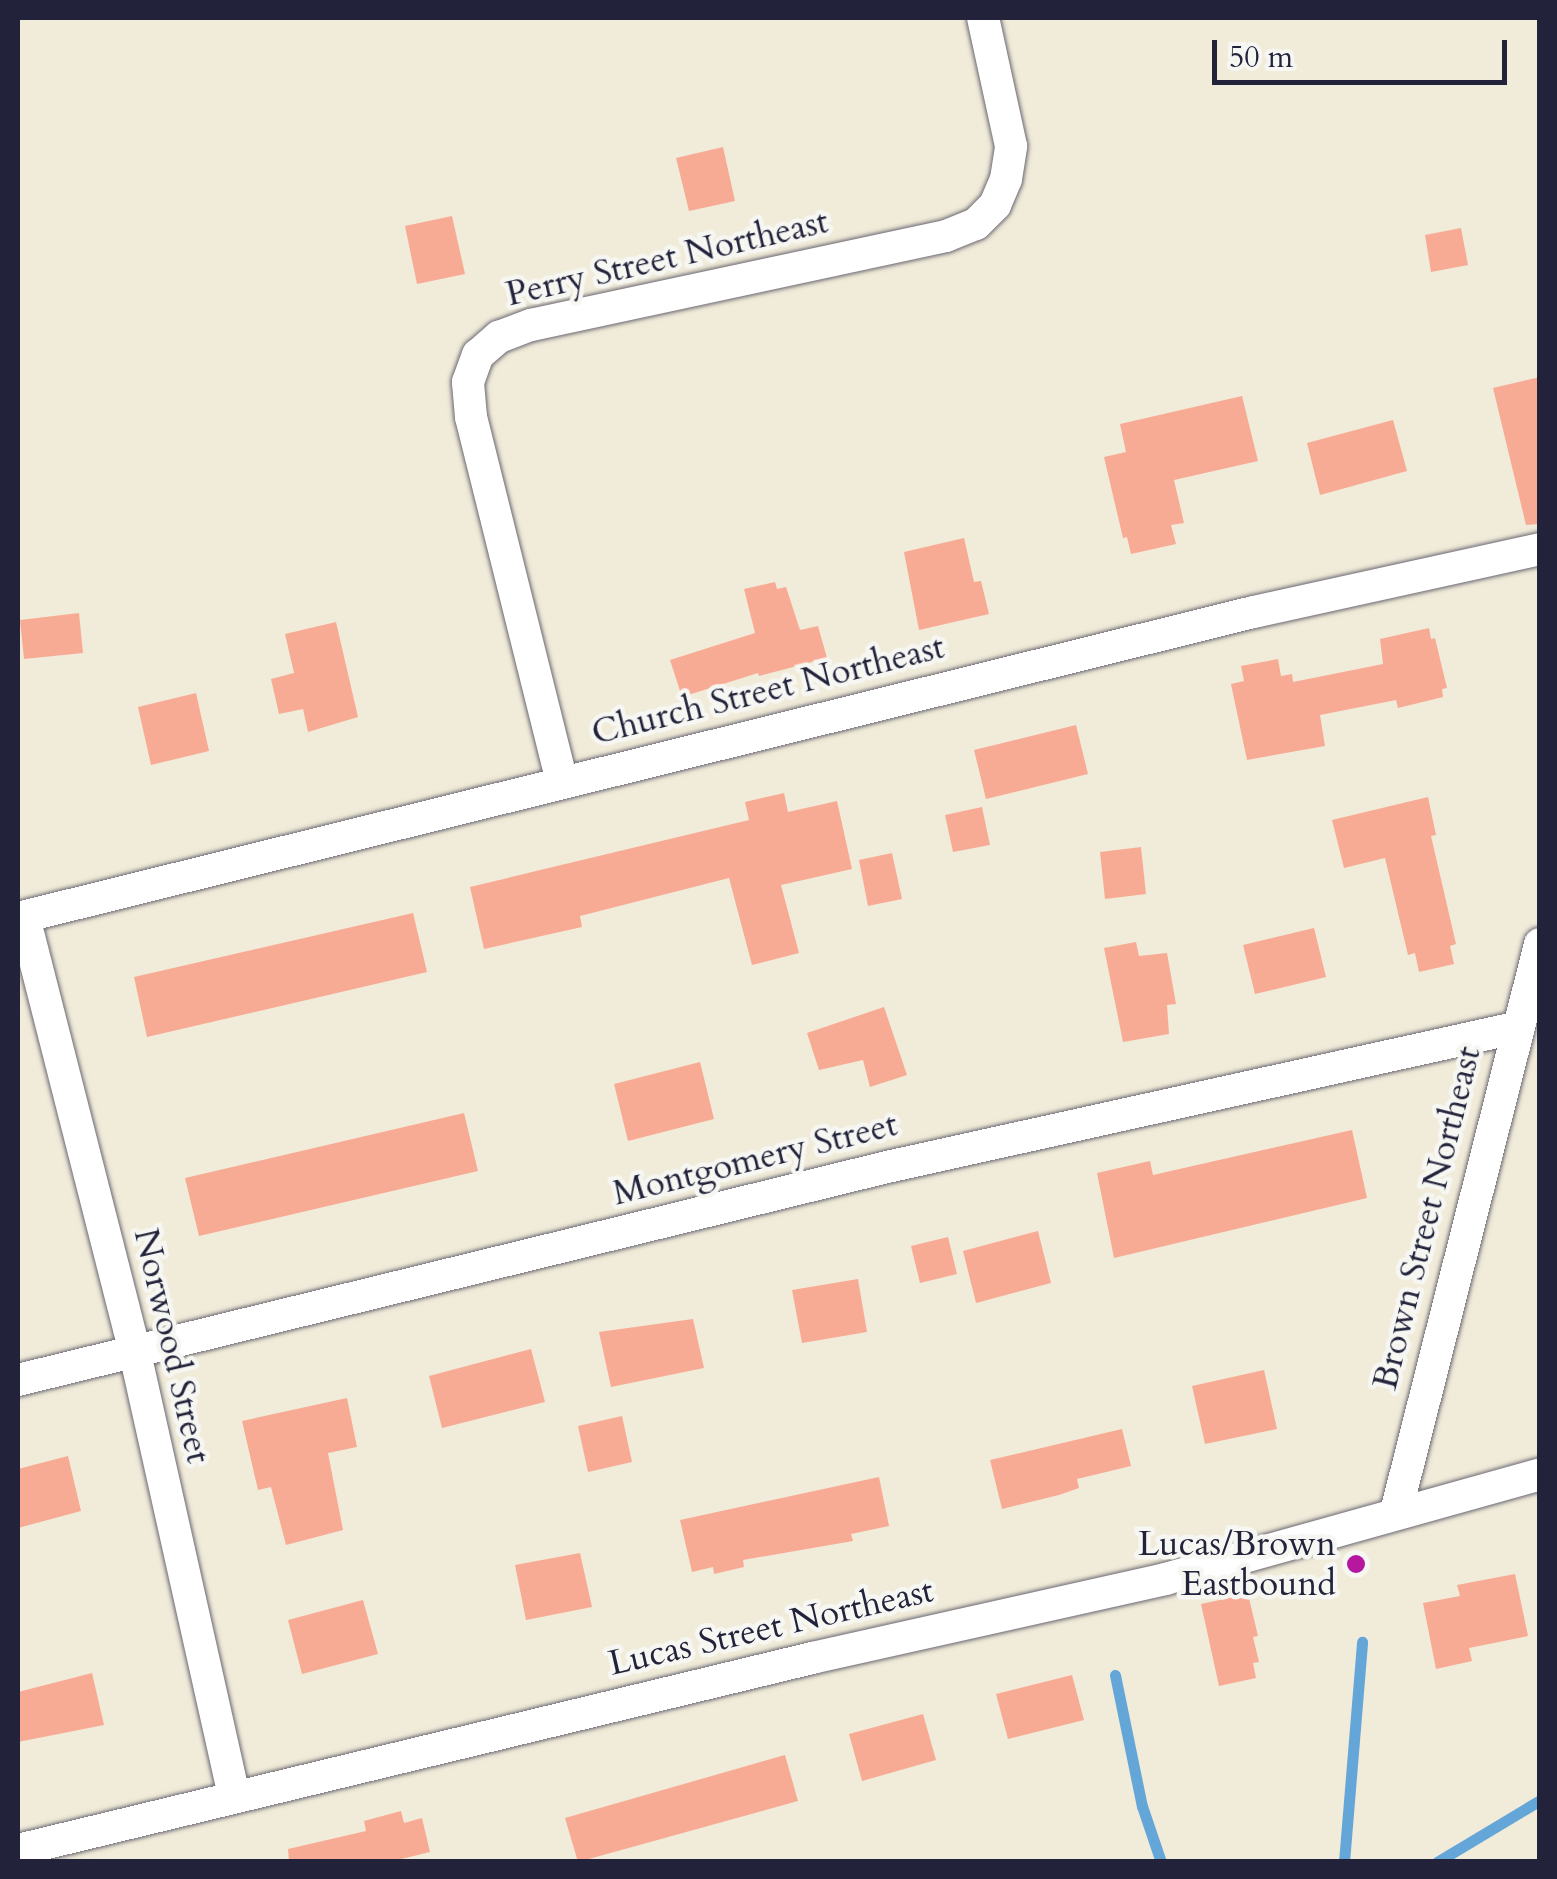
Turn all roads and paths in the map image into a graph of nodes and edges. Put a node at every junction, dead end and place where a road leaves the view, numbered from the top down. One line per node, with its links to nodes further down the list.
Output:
1 (982, 18): 3 (street, Perry Street Northeast)
2 (1540, 549): 3 (street, Church Street Northeast)
3 (562, 782): 4 (street, Church Street Northeast)
4 (21, 918): 7 (street, Norwood Street)
5 (1540, 944): 6 (street, Brown Street Northeast)
6 (1515, 1028): 7 (street, Montgomery Street); 10 (street, Brown Street Northeast)
7 (135, 1353): 8 (street, Montgomery Street); 11 (street, Norwood Street)
8 (18, 1380)
9 (1540, 1474): 10 (street, Lucas Street Northeast)
10 (1396, 1512): 11 (street, Lucas Street Northeast)
11 (234, 1796): 12 (street, Lucas Street Northeast)
12 (18, 1850)

